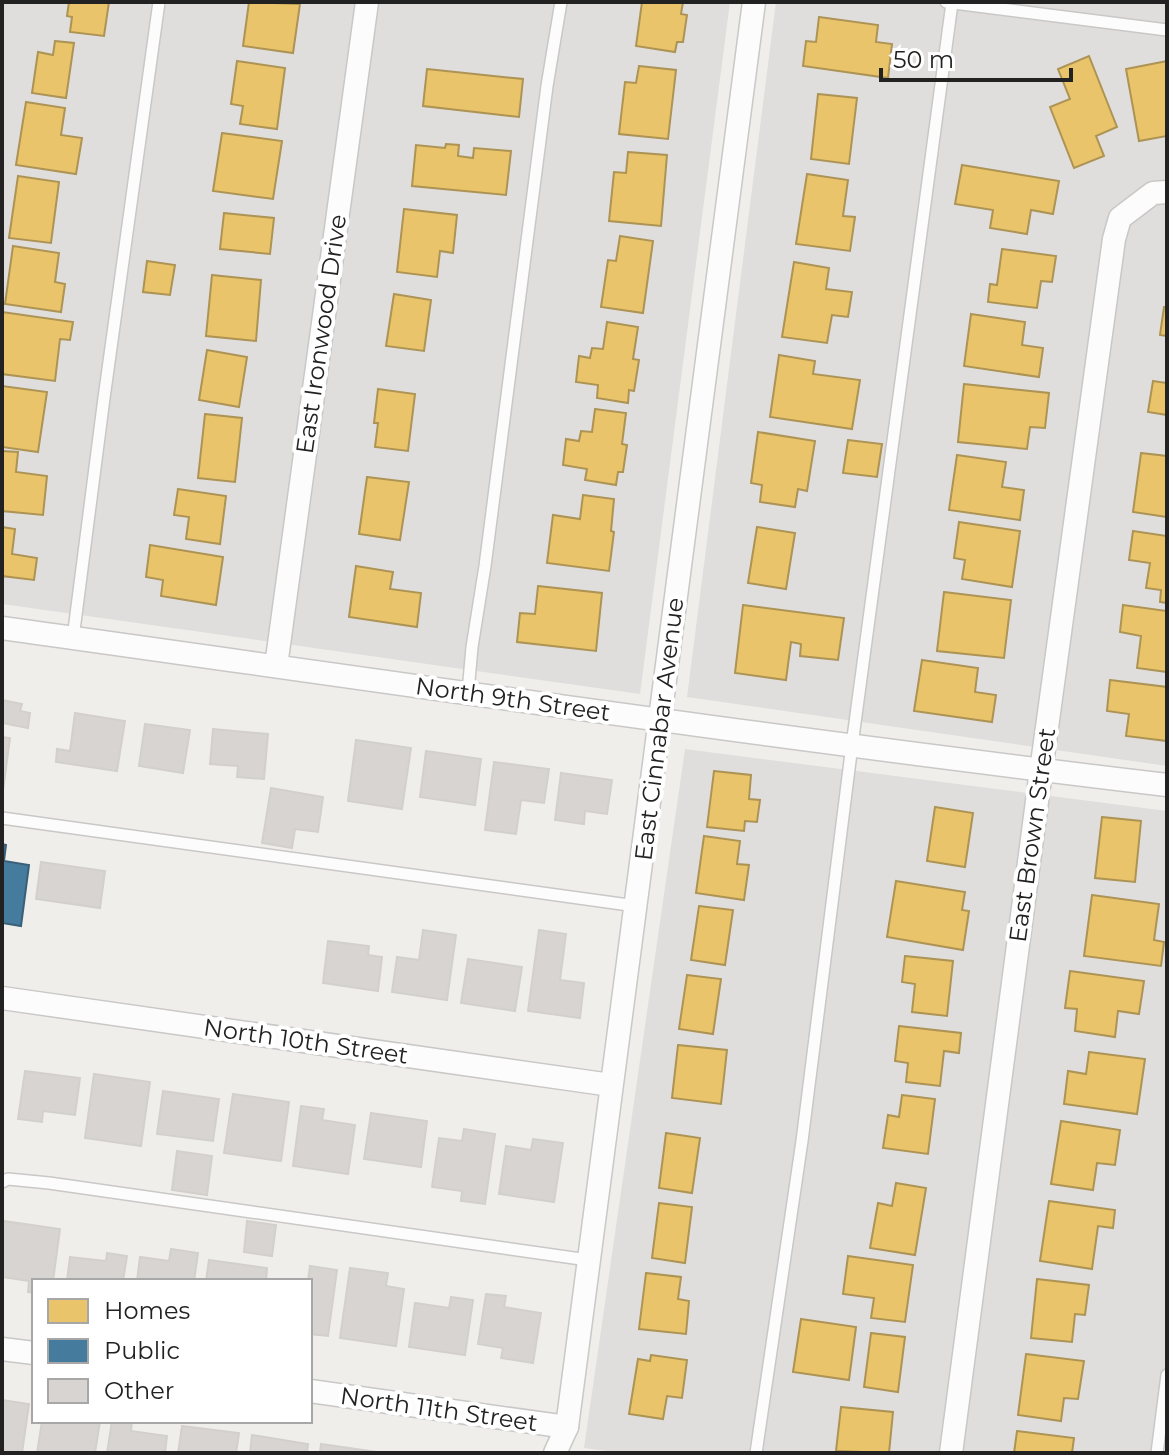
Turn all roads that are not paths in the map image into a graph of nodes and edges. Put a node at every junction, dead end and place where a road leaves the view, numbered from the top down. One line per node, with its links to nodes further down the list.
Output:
1 (159, 2): 10 (lane)
2 (367, 2): 11 (street, East Ironwood Drive)
3 (561, 2): 12 (lane)
4 (754, 2): 13 (street, East Cinnabar Avenue)
5 (946, 2): 6 (lane)
6 (952, 3): 7 (lane); 14 (lane)
7 (1167, 30)
8 (1167, 192): 15 (street, East Brown Street)
9 (2, 628): 10 (street, North 9th Street)
10 (73, 638): 11 (street, North 9th Street)
11 (276, 666): 12 (street, North 9th Street)
12 (468, 692): 13 (street, North 9th Street)
13 (660, 719): 14 (street, North 9th Street); 18 (street, East Cinnabar Avenue)
14 (852, 745): 15 (street, North 9th Street); 29 (lane)
15 (1041, 771): 16 (street, North 9th Street); 30 (street, East Brown Street)
16 (1167, 785)
17 (2, 818): 18 (lane)
18 (636, 906): 20 (street, East Cinnabar Avenue)
19 (2, 998): 20 (street, North 10th Street)
20 (611, 1085): 22 (street, East Cinnabar Avenue)
21 (2, 1182): 22 (lane)
22 (588, 1260): 27 (street, East Cinnabar Avenue)
23 (2, 1349): 24 (street)
24 (32, 1353)
25 (1167, 1375): 31 (lane)
26 (312, 1391): 27 (street, North 11th Street)
27 (567, 1427): 28 (street, East Cinnabar Avenue)
28 (555, 1453)
29 (756, 1453)
30 (951, 1453)
31 (1157, 1453)

